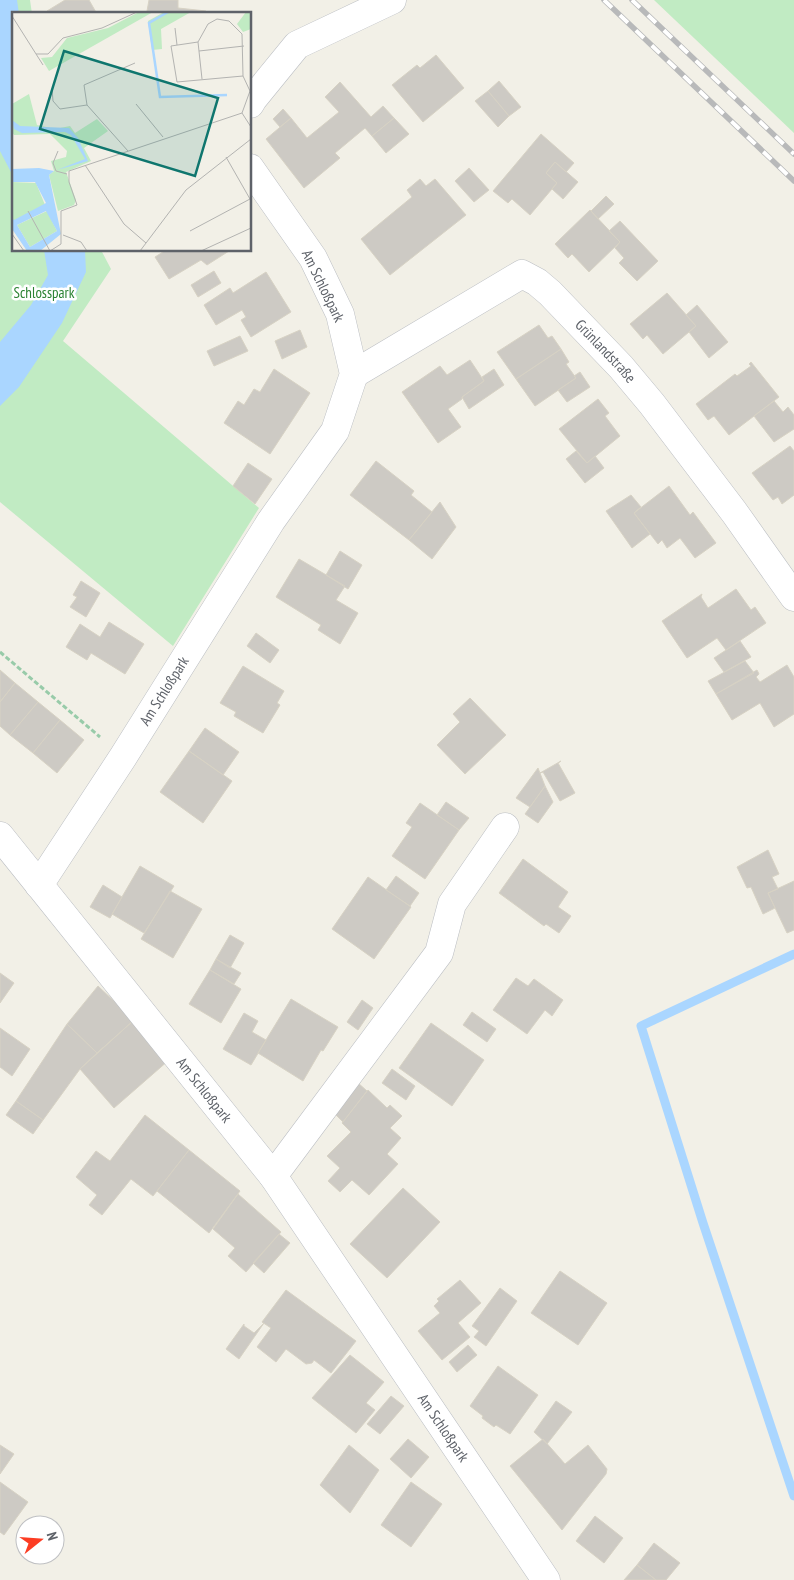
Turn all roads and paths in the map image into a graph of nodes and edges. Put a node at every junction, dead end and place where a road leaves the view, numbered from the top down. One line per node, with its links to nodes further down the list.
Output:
1 (392, 0): 2 (street)
2 (251, 101)
3 (251, 169): 4 (street, Am Schloßpark)
4 (354, 374): 5 (street, Grünlandstraße); 7 (street, Am Schloßpark)
5 (794, 597)
6 (0, 652): 7 (path)
7 (124, 757): 10 (street, Am Schloßpark)
8 (504, 827): 11 (street)
9 (0, 836): 10 (street)
10 (39, 885): 11 (street, Am Schloßpark)
11 (273, 1176): 12 (street, Am Schloßpark)
12 (546, 1580)

